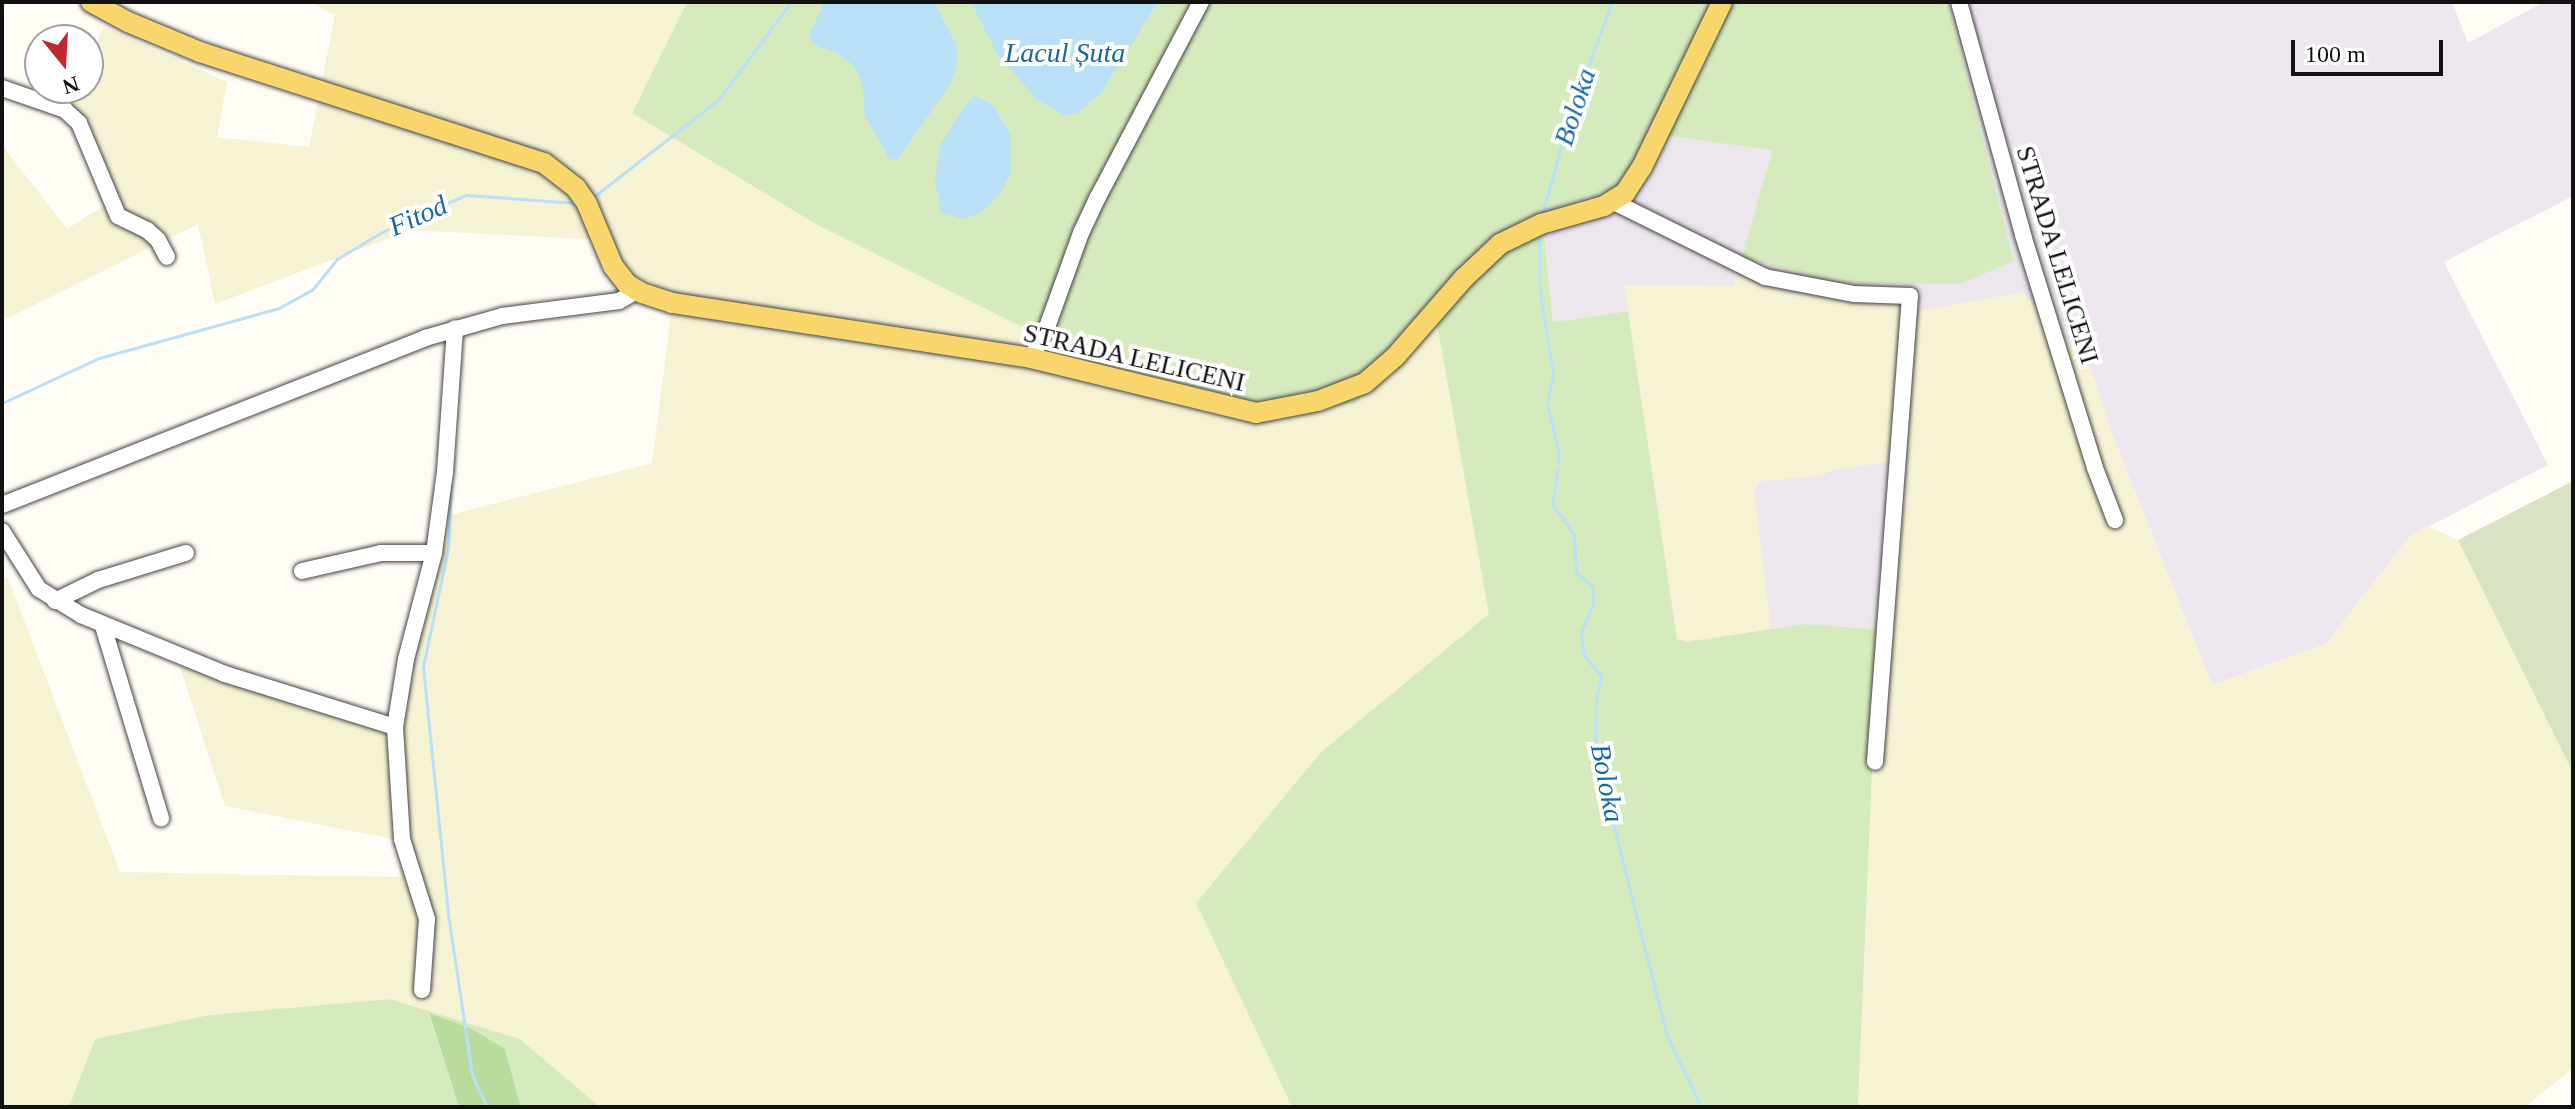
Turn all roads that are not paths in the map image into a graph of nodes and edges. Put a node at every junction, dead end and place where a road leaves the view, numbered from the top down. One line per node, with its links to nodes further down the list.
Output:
1 (91, 2): 8 (main road)
2 (1201, 2): 10 (street)
3 (1722, 2): 6 (main road)
4 (1959, 2): 12 (street, STRADA LELICENI)
5 (2, 88): 7 (street)
6 (1614, 202): 10 (main road, STRADA LELICENI); 20 (street)
7 (167, 257)
8 (636, 291): 9 (street); 10 (main road, STRADA LELICENI)
9 (455, 328): 11 (street); 15 (street)
10 (1031, 358)
11 (2, 505)
12 (2115, 520)
13 (2, 531): 17 (street)
14 (186, 553): 17 (street)
15 (434, 553): 16 (street); 19 (street)
16 (302, 571)
17 (55, 601): 18 (street)
18 (103, 626): 19 (street); 21 (street)
19 (395, 727): 22 (street)
20 (1875, 762)
21 (161, 818)
22 (422, 990)

